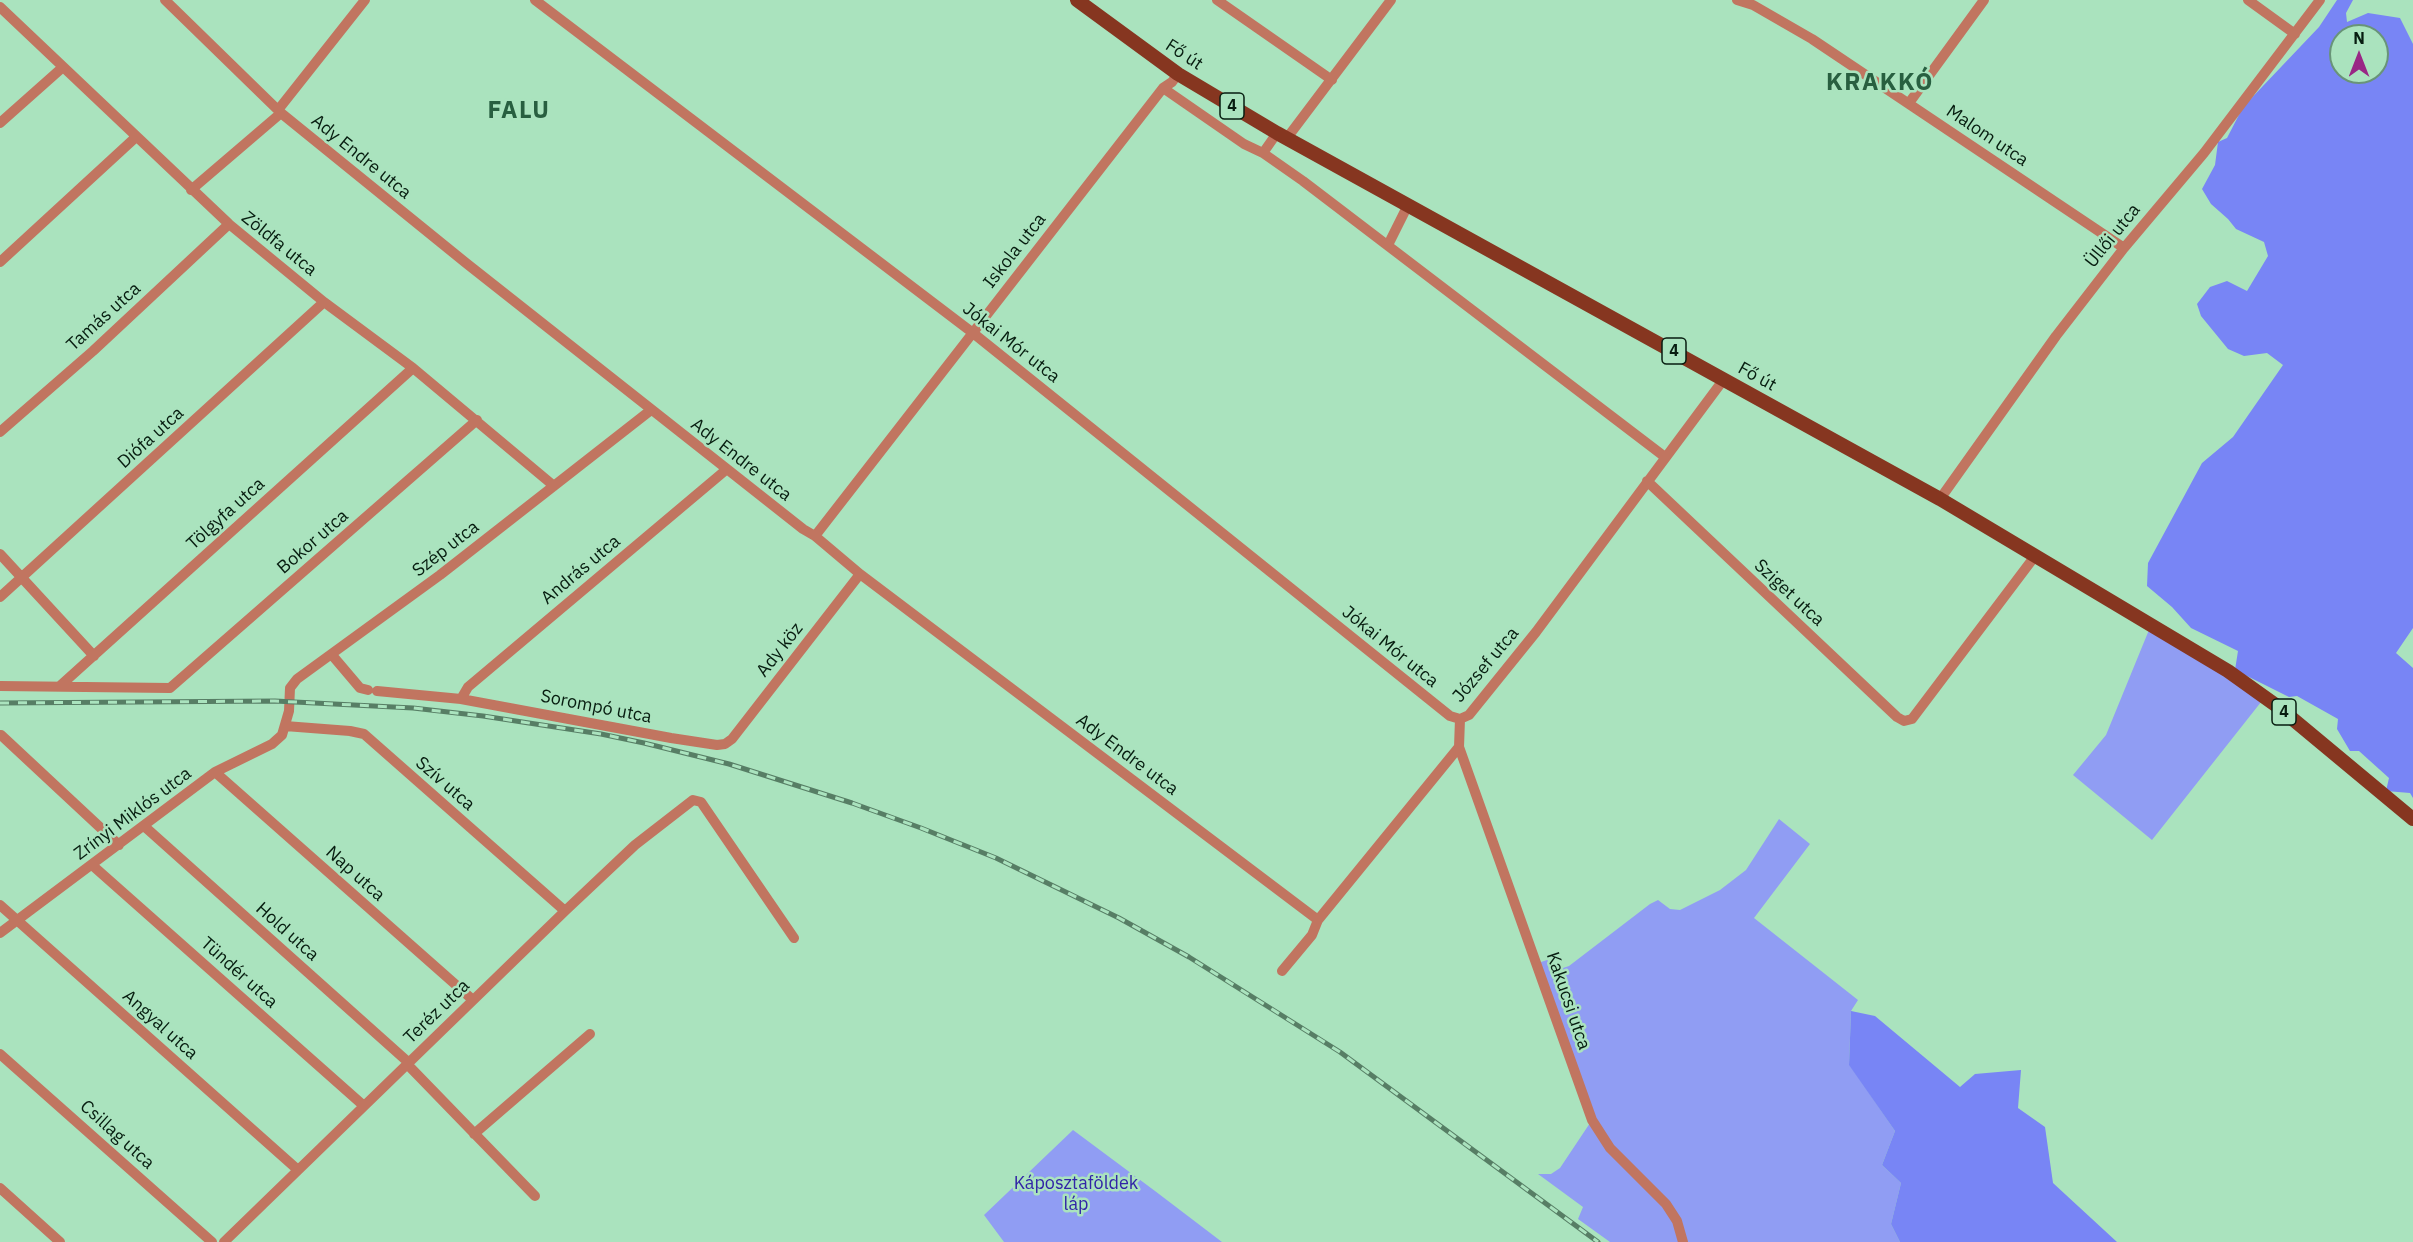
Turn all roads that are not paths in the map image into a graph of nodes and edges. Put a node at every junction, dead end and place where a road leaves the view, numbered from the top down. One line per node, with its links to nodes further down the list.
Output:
1 (165, 0): 19 (street, Ady Endre utca)
2 (365, 0): 19 (street)
3 (534, 0): 31 (street, Jókai Mór utca)
4 (1077, 0): 15 (main road, Fő út / 4)
5 (1217, 0): 16 (street)
6 (1391, 0): 16 (street)
7 (1737, 0): 11 (street, Malom utca)
8 (1984, 0): 18 (street)
9 (2247, 0): 13 (street)
10 (2320, 0): 13 (street, Üllői utca)
11 (1755, 3): 18 (street, Malom utca)
12 (0, 7): 14 (street, Zöldfa utca)
13 (2295, 34): 28 (street, Üllői utca)
14 (63, 67): 20 (street); 22 (street, Zöldfa utca)
15 (1178, 74): 17 (street, Iskola utca); 21 (main road, Fő út / 4)
16 (1332, 80): 21 (street)
17 (1163, 88): 23 (street); 31 (street, Iskola utca)
18 (1909, 103): 28 (street, Malom utca)
19 (279, 111): 24 (street); 34 (street, Ady Endre utca)
20 (0, 123)
21 (1282, 135): 23 (street); 25 (main road, Fő út / 4)
22 (136, 137): 24 (street, Zöldfa utca); 29 (street)
23 (1263, 153): 27 (street)
24 (191, 190): 26 (street, Zöldfa utca)
25 (1408, 205): 27 (street); 33 (main road, Fő út / 4)
26 (229, 225): 30 (street, Zöldfa utca); 36 (street, Tamás utca)
27 (1388, 245): 37 (street)
28 (2124, 248): 41 (street, Üllői utca)
29 (0, 262)
30 (324, 302): 32 (street, Zöldfa utca); 46 (street, Diófa utca)
31 (973, 333): 42 (street, Iskola utca); 53 (street, Jókai Mór utca)
32 (413, 368): 35 (street, Zöldfa utca); 49 (street, Tölgyfa utca)
33 (1724, 379): 37 (street, József utca); 41 (main road, Fő út / 4)
34 (651, 410): 38 (street, Ady Endre utca); 40 (street, Szép utca)
35 (477, 420): 40 (street, Zöldfa utca); 50 (street, Bokor utca)
36 (0, 432)
37 (1665, 457): 39 (street, József utca)
38 (727, 469): 42 (street, Ady Endre utca); 52 (street, András utca)
39 (1647, 481): 44 (street, Sziget utca); 53 (street, József utca)
40 (554, 486): 48 (street, Szép utca)
41 (1940, 499): 44 (main road, Fő út / 4)
42 (815, 536): 45 (street, Ady Endre utca)
43 (0, 554): 46 (street)
44 (2036, 556): 59 (main road, Fő út / 4)
45 (860, 574): 56 (street, Ady köz); 66 (street, Ady Endre utca)
46 (22, 577): 47 (street, Diófa utca); 49 (street)
47 (0, 597)
48 (332, 655): 52 (street, Sorompó utca); 54 (street, Szép utca)
49 (94, 656): 50 (street, Tölgyfa utca)
50 (61, 685): 51 (street)
51 (0, 686)
52 (461, 699): 56 (street, Sorompó utca)
53 (1460, 719): 57 (street, József utca)
54 (285, 726): 58 (street, Zrínyi Miklós utca); 64 (street, Szív utca)
55 (1, 735): 61 (street)
56 (725, 744)
57 (1459, 747): 66 (street); 82 (street, Kakucsi utca)
58 (215, 772): 60 (street, Zrínyi Miklós utca); 70 (street, Nap utca)
59 (2413, 819)
60 (144, 826): 61 (street, Zrínyi Miklós utca); 73 (street, Hold utca)
61 (119, 845): 62 (street, Zrínyi Miklós utca)
62 (92, 865): 65 (street, Zrínyi Miklós utca); 74 (street, Tündér utca)
63 (0, 905): 65 (street, Angyal utca)
64 (565, 911): 68 (street, Teréz utca); 70 (street, Teréz utca)
65 (17, 920): 67 (street, Zrínyi Miklós utca); 76 (street, Angyal utca)
66 (1318, 920): 69 (street)
67 (0, 933)
68 (794, 938)
69 (1282, 971)
70 (472, 1000): 73 (street, Teréz utca)
71 (590, 1034): 75 (street)
72 (0, 1054): 80 (street, Csillag utca)
73 (408, 1063): 74 (street, Teréz utca); 75 (street, Hold utca)
74 (364, 1106): 76 (street, Teréz utca)
75 (474, 1134): 78 (street, Hold utca)
76 (298, 1170): 81 (street, Teréz utca)
77 (0, 1188): 79 (street)
78 (535, 1196)
79 (60, 1242)
80 (212, 1242)
81 (224, 1242)
82 (1683, 1242)

